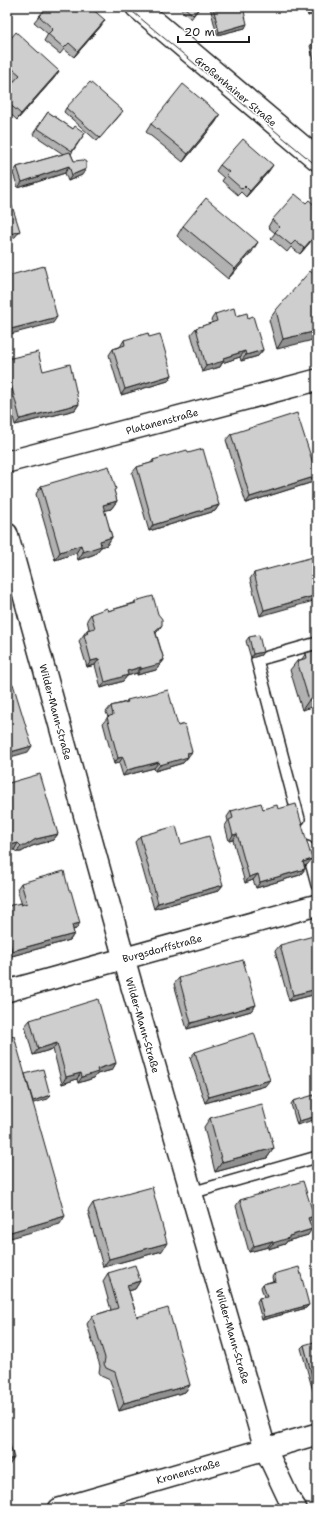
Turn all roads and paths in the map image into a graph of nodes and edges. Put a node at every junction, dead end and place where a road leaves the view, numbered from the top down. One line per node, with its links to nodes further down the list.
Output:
1 (137, 7): 2 (main road, Großenhainer Straße)
2 (317, 159)
3 (317, 380): 4 (street, Platanenstraße)
4 (7, 462)
5 (7, 534): 9 (street, Wilder-Mann-Straße)
6 (317, 643): 7 (lane)
7 (317, 885)
8 (317, 905): 9 (street, Burgsdorffstraße)
9 (124, 959): 10 (street, Burgsdorffstraße); 12 (street, Wilder-Mann-Straße)
10 (7, 991)
11 (317, 1157): 12 (lane)
12 (191, 1193): 14 (street, Wilder-Mann-Straße)
13 (317, 1434): 14 (street, Kronenstraße)
14 (265, 1448): 15 (street, Kronenstraße); 16 (street, Wilder-Mann-Straße)
15 (59, 1509)
16 (296, 1509)

